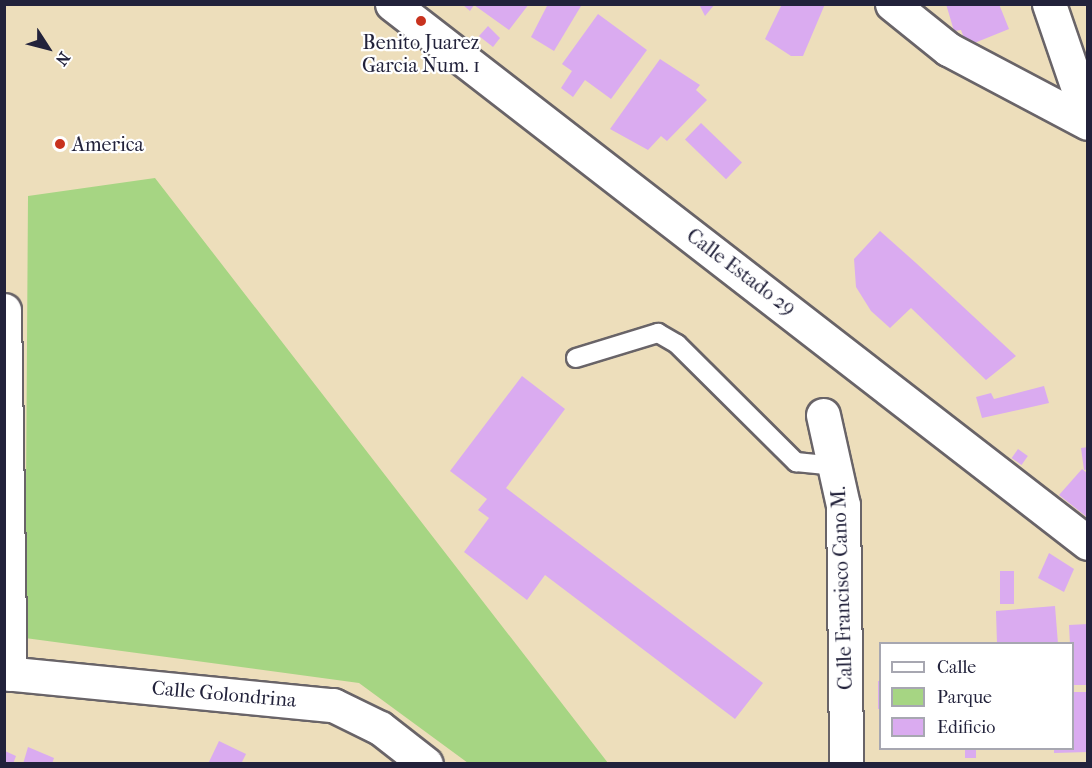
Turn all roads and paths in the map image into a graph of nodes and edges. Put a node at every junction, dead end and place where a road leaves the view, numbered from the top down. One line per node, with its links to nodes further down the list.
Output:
1 (392, 4): 10 (street, Calle Estado 29)
2 (892, 4): 5 (street)
3 (1049, 4): 4 (street)
4 (1088, 118)
5 (1088, 123)
6 (4, 310): 11 (street)
7 (576, 357): 9 (lane)
8 (823, 415): 9 (street, Calle Francisco Cano M.)
9 (836, 466): 13 (street, Calle Francisco Cano M.)
10 (1088, 543)
11 (7, 673): 12 (street, Calle Golondrina)
12 (426, 764)
13 (846, 764)

